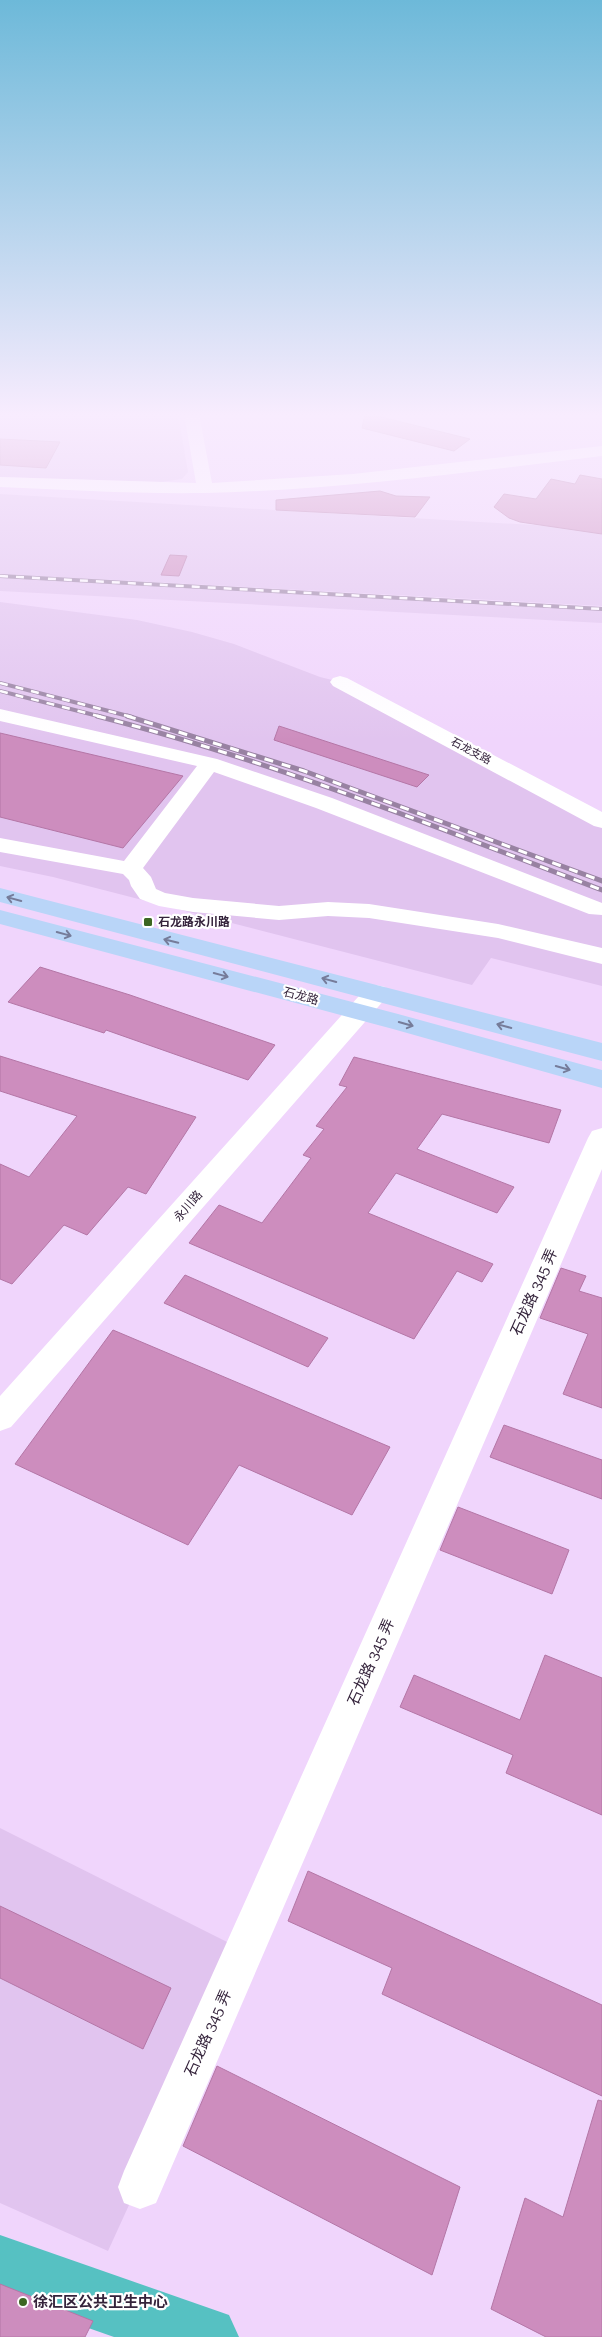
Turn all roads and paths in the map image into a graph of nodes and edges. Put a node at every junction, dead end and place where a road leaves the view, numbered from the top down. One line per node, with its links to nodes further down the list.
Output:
1 (340, 682): 4 (street, 石龙支路)
2 (0, 715): 3 (street)
3 (210, 763): 6 (street); 8 (street)
4 (602, 821)
5 (0, 846): 6 (street)
6 (130, 869): 10 (street)
7 (0, 895): 11 (main road, 石龙路, one-way to 7)
8 (597, 909)
9 (0, 917): 11 (main road, 石龙路, one-way to 11)
10 (602, 956)
11 (367, 1002): 12 (main road, 石龙路, one-way to 11); 13 (main road, 石龙路, one-way to 13); 15 (street, 永川路)
12 (602, 1052)
13 (602, 1079)
14 (602, 1138): 16 (street, 石龙路 345 弄)
15 (0, 1418)
16 (140, 2187)

